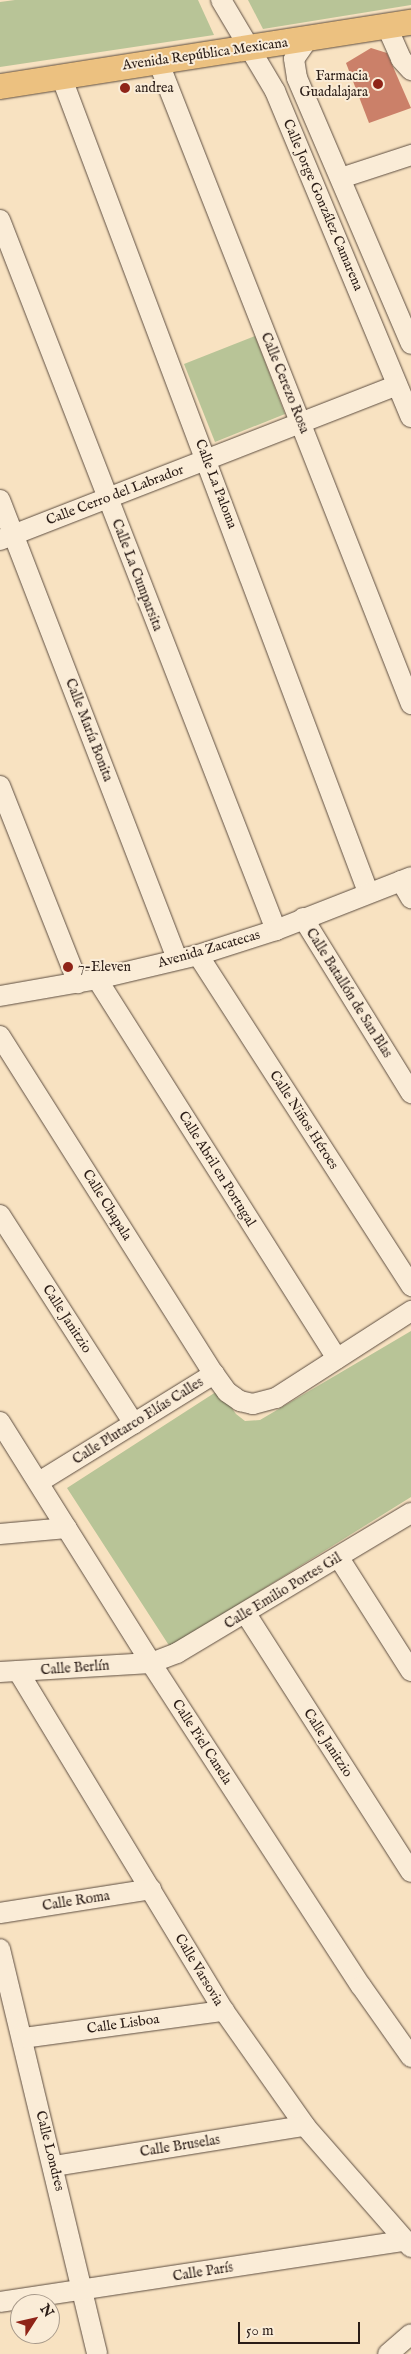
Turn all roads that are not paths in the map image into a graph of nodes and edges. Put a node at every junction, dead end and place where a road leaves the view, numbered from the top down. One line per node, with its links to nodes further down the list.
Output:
1 (221, 0): 4 (street, Calle Jorge González Camarena)
2 (399, 25): 3 (main road, Avenida República Mexicana); 6 (street)
3 (308, 39): 4 (main road, Avenida República Mexicana); 10 (street, Calle Jorge González Camarena)
4 (252, 50): 5 (main road, Avenida República Mexicana); 13 (street, Calle Jorge González Camarena)
5 (158, 61): 7 (main road, Avenida República Mexicana); 15 (street, Calle Cerezo Rosa)
6 (411, 70)
7 (61, 76): 8 (main road, Avenida República Mexicana); 16 (street, Calle La Paloma)
8 (0, 86)
9 (411, 155): 10 (street)
10 (341, 178): 12 (street, Calle Jorge González Camarena)
11 (0, 220): 17 (street, Calle La Cumparsita)
12 (411, 344)
13 (397, 384): 14 (street, Calle Jorge González Camarena); 15 (street, Calle Cerro del Labrador)
14 (411, 417)
15 (301, 421): 16 (street, Calle Cerro del Labrador); 20 (street, Calle Cerezo Rosa)
16 (206, 459): 17 (street, Calle Cerro del Labrador); 23 (street, Calle La Paloma)
17 (107, 499): 19 (street, Calle Cerro del Labrador); 25 (street, Calle La Cumparsita)
18 (0, 500): 19 (street, Calle María Bonita)
19 (7, 538): 27 (street, Calle María Bonita)
20 (411, 704)
21 (0, 786): 28 (street, Calle Abril en Portugal)
22 (408, 885): 23 (street, Avenida Zacatecas)
23 (368, 892): 24 (street, Avenida Zacatecas)
24 (303, 918): 25 (street, Avenida Zacatecas); 31 (street, Calle Batallón de San Blas)
25 (276, 930): 26 (street, Avenida Zacatecas)
26 (198, 954): 27 (street, Avenida Zacatecas); 33 (street, Calle Niños Héroes)
27 (177, 959): 28 (street, Avenida Zacatecas)
28 (87, 981): 29 (street, Avenida Zacatecas); 35 (street, Calle Abril en Portugal)
29 (0, 996)
30 (0, 1036): 36 (street, Calle Chapala)
31 (411, 1093)
32 (0, 1215): 38 (street, Calle Janitzio)
33 (411, 1286)
34 (411, 1310): 35 (street, Calle Plutarco Elías Calles)
35 (337, 1358): 36 (street, Calle Plutarco Elías Calles)
36 (214, 1374): 38 (street, Calle Plutarco Elías Calles)
37 (0, 1422): 39 (street, Calle Piel Canela)
38 (134, 1424): 39 (street, Calle Plutarco Elías Calles)
39 (39, 1482): 41 (street, Calle Piel Canela)
40 (411, 1513): 43 (street, Calle Emilio Portes Gil)
41 (67, 1528): 42 (street); 45 (street, Calle Piel Canela)
42 (0, 1534)
43 (339, 1558): 44 (street, Calle Emilio Portes Gil); 46 (street)
44 (246, 1614): 45 (street, Calle Emilio Portes Gil); 48 (street, Calle Janitzio)
45 (151, 1663): 47 (street, Calle Berlín); 54 (street, Calle Piel Canela)
46 (411, 1671)
47 (9, 1672): 49 (street, Calle Varsovia)
48 (411, 1872)
49 (151, 1889): 50 (street, Calle Roma); 52 (street, Calle Varsovia)
50 (0, 1913)
51 (0, 1949): 53 (street, Calle Londres)
52 (224, 2011): 53 (street, Calle Lisboa); 55 (street, Calle Varsovia)
53 (22, 2038): 56 (street, Calle Londres)
54 (411, 2057)
55 (305, 2126): 56 (street, Calle Bruselas); 57 (street, Calle Varsovia)
56 (54, 2166): 58 (street, Calle Londres)
57 (408, 2244): 58 (street, Calle París)
58 (83, 2291): 59 (street, Calle París); 61 (street, Calle Londres)
59 (0, 2302)
60 (411, 2334): 62 (street)
61 (97, 2354)
62 (388, 2354)

